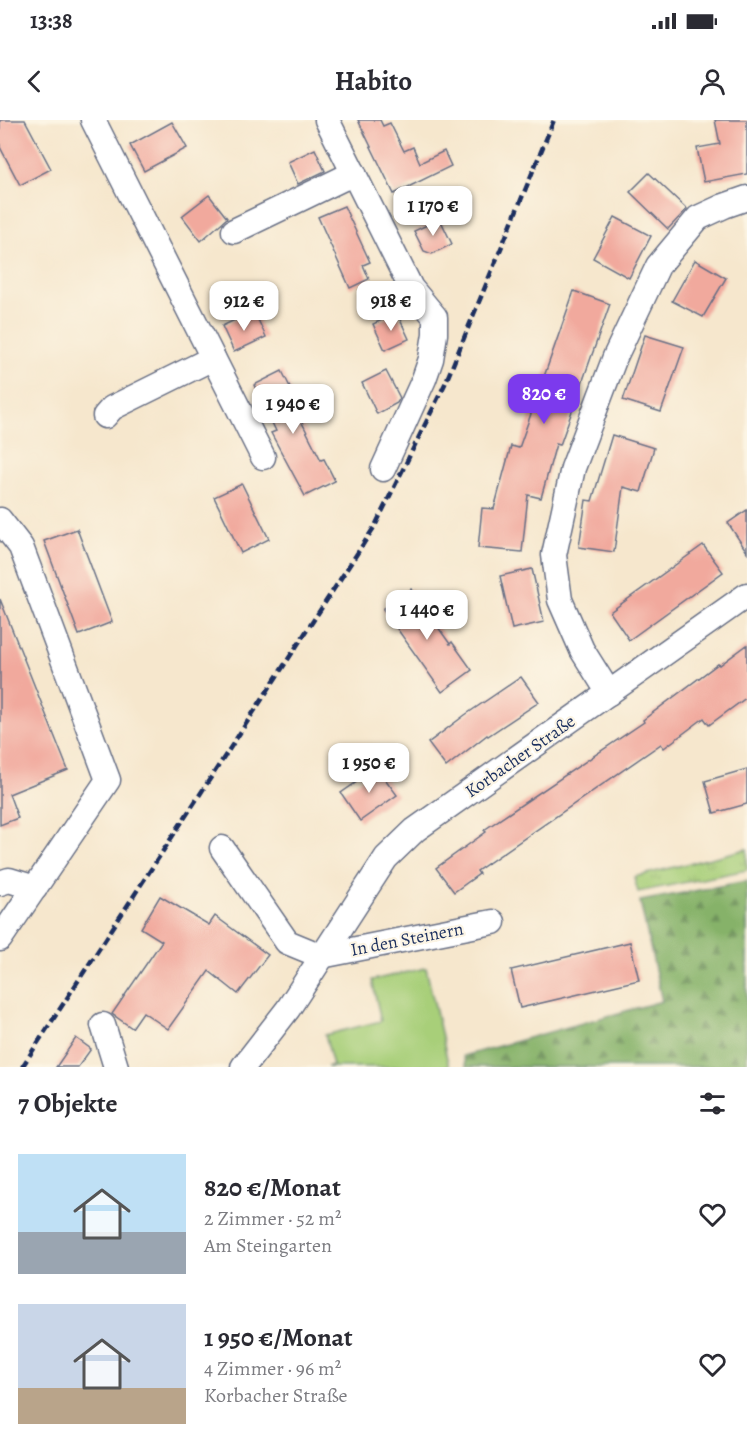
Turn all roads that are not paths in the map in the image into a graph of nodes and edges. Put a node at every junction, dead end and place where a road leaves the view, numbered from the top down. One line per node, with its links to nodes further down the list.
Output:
1 (93, 120): 6 (street)
2 (327, 120): 3 (street)
3 (354, 173): 5 (street); 9 (street)
4 (747, 198): 12 (street)
5 (234, 231)
6 (213, 358): 7 (street); 8 (street)
7 (105, 416)
8 (262, 457)
9 (383, 469)
10 (0, 520): 15 (street)
11 (747, 595): 12 (street, Korbacher Straße)
12 (609, 693): 18 (street, Korbacher Straße)
13 (222, 848): 18 (street)
14 (0, 883): 15 (street)
15 (34, 888): 17 (street)
16 (494, 922): 18 (street, In den Steinern)
17 (0, 939)
18 (321, 956): 21 (street, Korbacher Straße)
19 (103, 1025): 20 (street)
20 (116, 1067)
21 (243, 1067)

